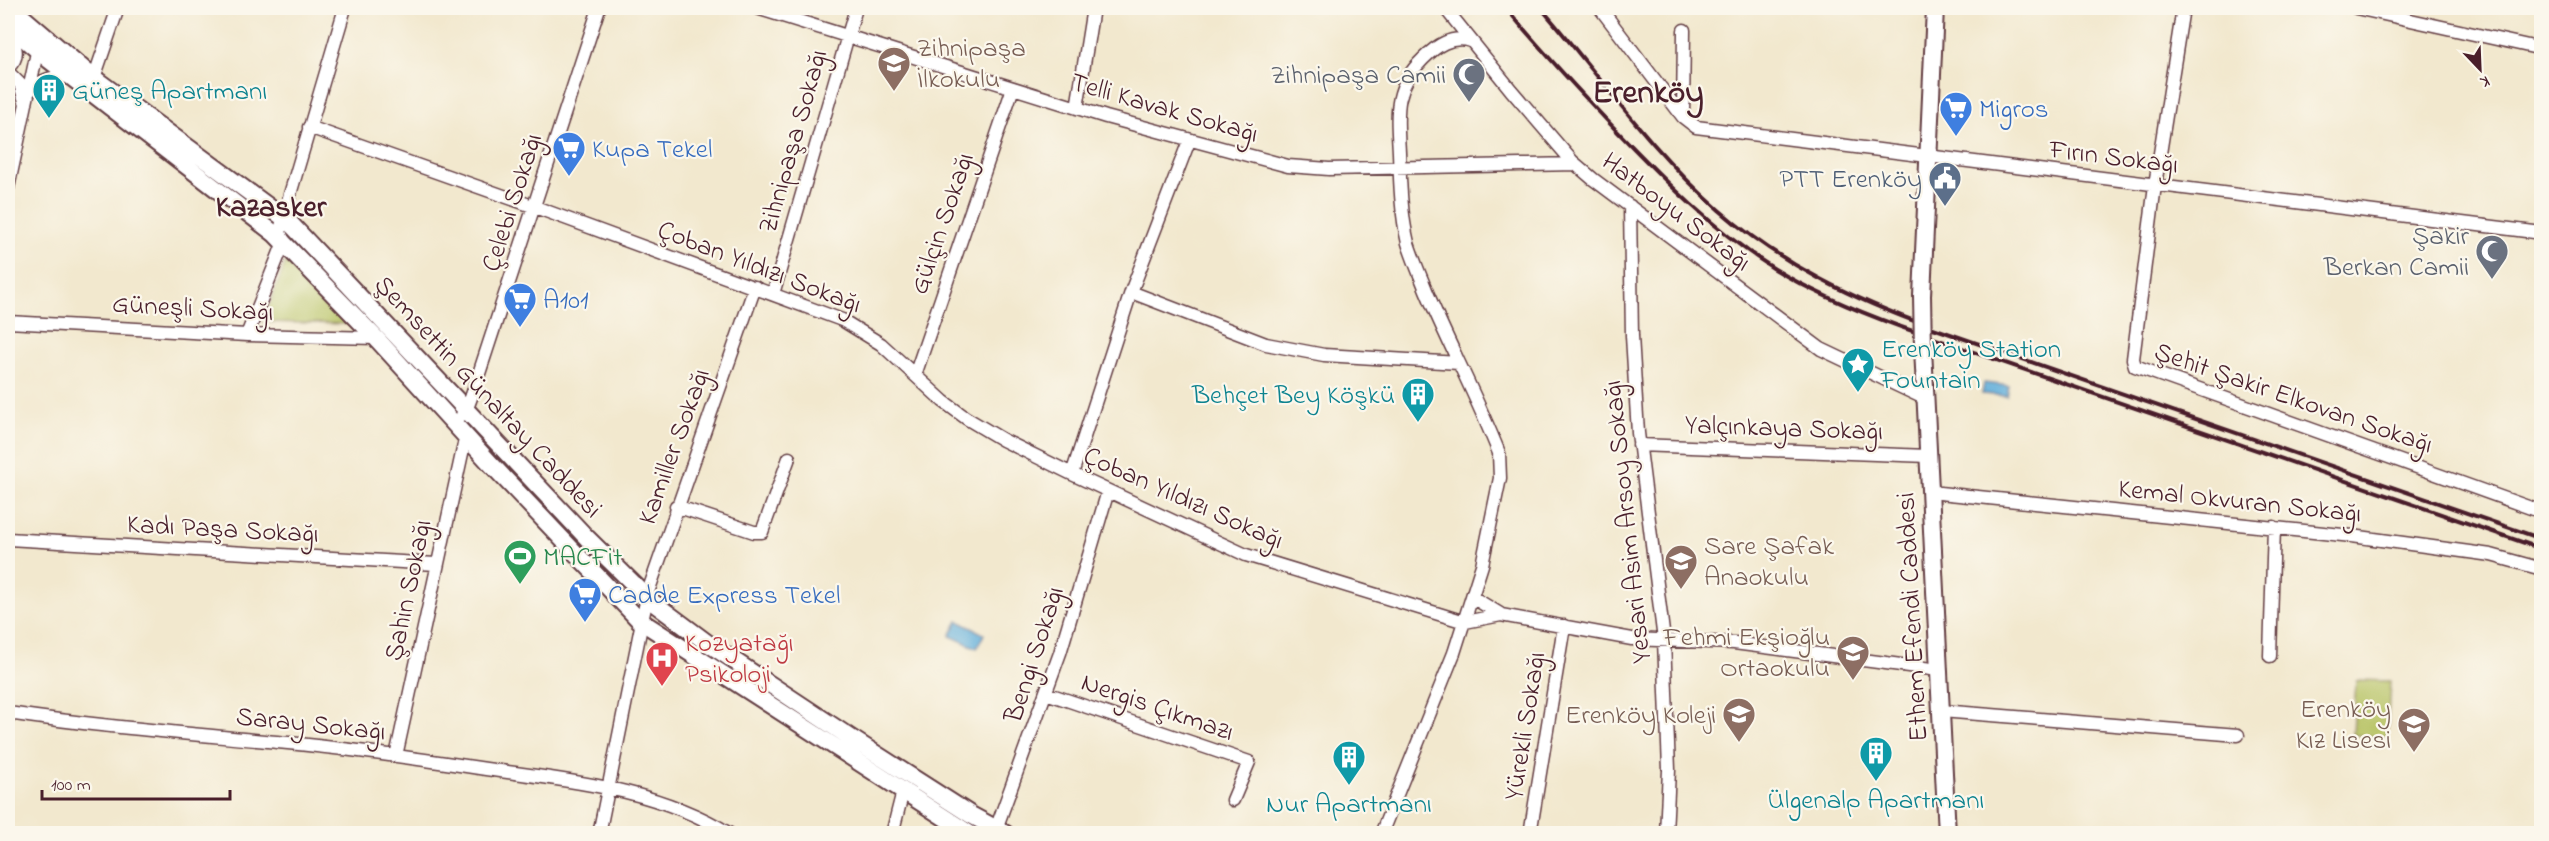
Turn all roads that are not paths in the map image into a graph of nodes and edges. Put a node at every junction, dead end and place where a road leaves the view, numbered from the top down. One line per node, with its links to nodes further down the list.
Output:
1 (12, 8): 13 (main road, Şemsettin Günaltay Caddesi)
2 (118, 8): 24 (street)
3 (345, 8): 29 (street)
4 (599, 8): 37 (street, Çelebi Sokağı)
5 (757, 8): 16 (street, Telli Kavak Sokağı)
6 (856, 8): 16 (street, Zihnipaşa Sokağı)
7 (1093, 8): 27 (street)
8 (1600, 8): 28 (street)
9 (1935, 8): 31 (main road)
10 (2184, 8): 34 (street, Şehit Şakir Elkovan Sokağı)
11 (2356, 8): 19 (street)
12 (1447, 9): 17 (street, Hatboyu Sokağı); 18 (street)
13 (30, 23): 20 (street); 24 (main road, Şemsettin Günaltay Caddesi)
14 (8, 27): 20 (main road, Şemsettin Günaltay Caddesi); 21 (street)
15 (1684, 30): 28 (street)
16 (848, 35): 25 (street, Telli Kavak Sokağı); 43 (street, Zihnipaşa Sokağı)
17 (1471, 41): 18 (street); 32 (street, Hatboyu Sokağı)
18 (1435, 48): 33 (street)
19 (2541, 49)
20 (37, 51): 23 (main road, Şemsettin Günaltay Caddesi); 26 (street)
21 (8, 67)
22 (8, 72): 26 (street)
23 (70, 77): 26 (street); 40 (main road, Şemsettin Günaltay Caddesi)
24 (94, 78): 38 (main road, Şemsettin Günaltay Caddesi)
25 (1013, 88): 27 (street, Telli Kavak Sokağı); 48 (street, Gülçin Sokağı)
26 (26, 98): 35 (street)
27 (1077, 108): 30 (street, Telli Kavak Sokağı)
28 (1683, 117): 31 (street, Fırın Sokağı)
29 (309, 127): 37 (street, Çoban Yıldızı Sokağı); 38 (street)
30 (1189, 141): 33 (street, Telli Kavak Sokağı); 42 (street)
31 (1928, 158): 34 (street, Fırın Sokağı); 49 (main road, Ethem Efendi Caddesi, bridge)
32 (1575, 164): 33 (street, Telli Kavak Sokağı); 36 (street, Hatboyu Sokağı)
33 (1400, 168): 47 (street)
34 (2155, 185): 39 (street, Fırın Sokağı); 60 (street, Şehit Şakir Elkovan Sokağı)
35 (8, 188)
36 (1630, 206): 49 (street, Hatboyu Sokağı); 53 (street, Yesari Asim Arsoy Sokağı)
37 (535, 207): 41 (street, Çoban Yıldızı Sokağı); 51 (street, Çelebi Sokağı)
38 (283, 218): 40 (street); 51 (main road, Şemsettin Günaltay Caddesi)
39 (2541, 233)
40 (284, 242): 45 (street); 46 (main road, Şemsettin Günaltay Caddesi)
41 (755, 287): 43 (street, Çoban Yıldızı Sokağı); 59 (street, Kamiller Sokağı)
42 (1131, 292): 47 (street); 56 (street)
43 (773, 294): 48 (street, Çoban Yıldızı Sokağı)
44 (8, 322): 45 (street, Güneşli Sokağı)
45 (247, 334): 46 (street, Güneşli Sokağı)
46 (376, 338): 50 (main road, Şemsettin Günaltay Caddesi)
47 (1459, 363): 65 (street)
48 (915, 375): 56 (street, Çoban Yıldızı Sokağı)
49 (1924, 398): 54 (main road, Ethem Efendi Caddesi)
50 (443, 409): 51 (street); 52 (main road, Şemsettin Günaltay Caddesi)
51 (466, 410): 66 (main road, Şemsettin Günaltay Caddesi)
52 (466, 435): 63 (street, Şahin Sokağı); 68 (main road, Şemsettin Günaltay Caddesi)
53 (1639, 445): 54 (street, Yalçınkaya Sokağı); 71 (street, Yesari Asim Arsoy Sokağı)
54 (1928, 456): 58 (main road, Ethem Efendi Caddesi)
55 (789, 458): 59 (street)
56 (1072, 474): 57 (street, Çoban Yıldızı Sokağı)
57 (1108, 491): 69 (street, Çoban Yıldızı Sokağı); 74 (street, Bengi Sokağı)
58 (1930, 492): 61 (street, Kemal Okvuran Sokağı); 73 (main road, Ethem Efendi Caddesi)
59 (676, 507): 66 (street, Kamiller Sokağı)
60 (2541, 512)
61 (2274, 527): 64 (street, Kemal Okvuran Sokağı); 72 (street)
62 (8, 539): 63 (street, Kadı Paşa Sokağı)
63 (436, 564): 78 (street, Şahin Sokağı)
64 (2541, 569)
65 (1472, 597): 67 (street); 69 (street)
66 (646, 598): 68 (street, Kamiller Sokağı); 82 (main road, Şemsettin Günaltay Caddesi)
67 (1501, 615): 69 (street); 70 (street)
68 (642, 621): 79 (street, Kamiller Sokağı); 80 (main road, Şemsettin Günaltay Caddesi)
69 (1465, 622): 88 (street)
70 (1564, 626): 71 (street); 89 (street, Yürekli Sokağı)
71 (1664, 640): 73 (street); 90 (street, Yesari Asim Arsoy Sokağı)
72 (2270, 656)
73 (1939, 670): 75 (main road, Ethem Efendi Caddesi)
74 (1046, 693): 81 (street, Nergis Çıkmazı); 82 (street, Bengi Sokağı)
75 (1941, 711): 77 (street); 83 (main road, Ethem Efendi Caddesi)
76 (8, 713): 78 (street, Saray Sokağı)
77 (2238, 735)
78 (396, 756): 79 (street, Saray Sokağı)
79 (609, 787): 84 (street, Kamiller Sokağı); 85 (street, Saray Sokağı)
80 (903, 790): 86 (street); 87 (main road, Şemsettin Günaltay Caddesi)
81 (1233, 800)
82 (1001, 831)
83 (1948, 833)
84 (599, 834)
85 (730, 834)
86 (892, 834)
87 (970, 834)
88 (1381, 834)
89 (1530, 834)
90 (1666, 834)

